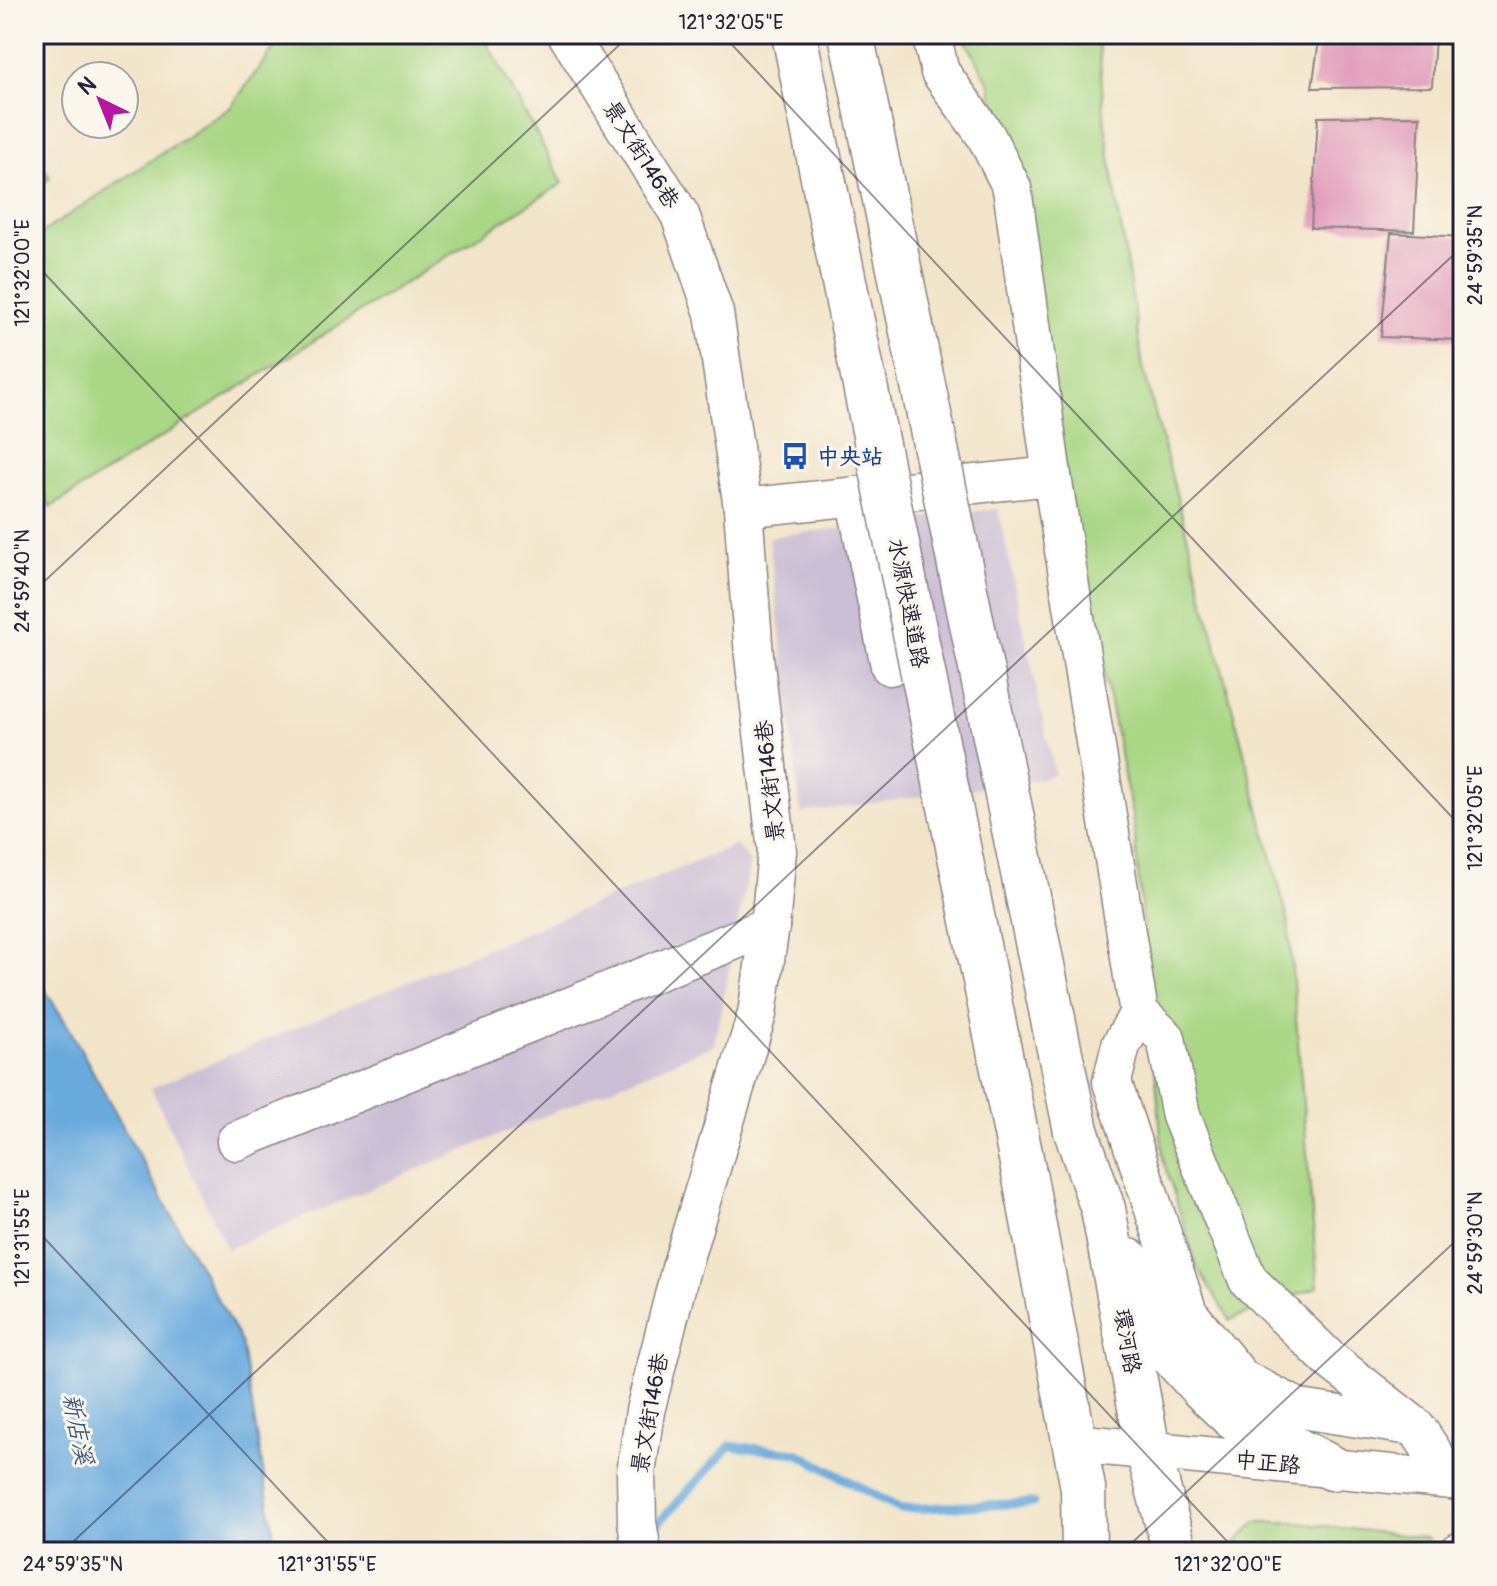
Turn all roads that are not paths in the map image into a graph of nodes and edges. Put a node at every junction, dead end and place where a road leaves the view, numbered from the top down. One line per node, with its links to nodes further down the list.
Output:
1 (567, 34): 7 (street, 景文街146巷)
2 (794, 34): 14 (highway, 水源快速道路, bridge)
3 (851, 34): 12 (highway, 環河路, bridge)
4 (931, 34): 5 (street)
5 (1052, 476): 6 (street); 10 (street)
6 (855, 496): 7 (street); 8 (street)
7 (743, 508): 9 (street, 景文街146巷)
8 (890, 666)
9 (770, 926): 11 (street); 20 (street, 景文街146巷)
10 (1139, 1013): 13 (street); 13 (street)
11 (236, 1141)
12 (1103, 1209): 15 (highway, 環河路); 16 (highway)
13 (1416, 1427): 17 (street)
14 (1073, 1443): 15 (street, 中正路); 18 (highway)
15 (1148, 1450): 16 (street, 中正路); 19 (highway, 環河路)
16 (1332, 1468): 17 (street, 中正路)
17 (1457, 1481)
18 (1083, 1488): 21 (highway); 22 (highway)
19 (1159, 1492): 23 (highway); 24 (highway, 環河路)
20 (640, 1537)
21 (1084, 1552)
22 (1100, 1552)
23 (1164, 1552)
24 (1175, 1552)

